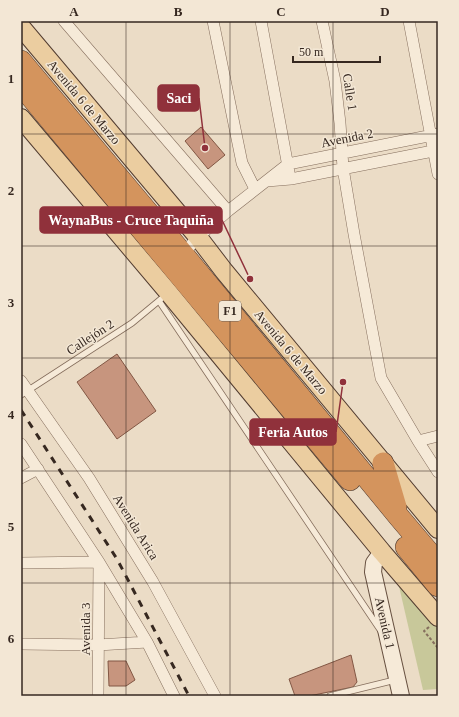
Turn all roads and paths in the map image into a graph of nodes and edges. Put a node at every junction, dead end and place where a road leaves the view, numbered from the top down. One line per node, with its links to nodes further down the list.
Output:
1 (64, 21): 19 (street)
2 (213, 21): 18 (street)
3 (261, 21): 13 (street)
4 (322, 21): 12 (street, Calle 1)
5 (409, 21): 10 (street)
6 (21, 27): 20 (main road, Avenida 6 de Marzo)
7 (21, 61): 21 (highway, Avenida 6 de Marzo / F1)
8 (21, 85): 21 (highway, Avenida 6 de Marzo / F1)
9 (21, 118): 22 (main road)
10 (434, 135): 11 (street); 12 (street, Avenida 2)
11 (436, 150): 14 (street); 15 (street)
12 (342, 153): 13 (street, Avenida 2); 14 (street, Calle 1)
13 (288, 164): 16 (street); 17 (street, Avenida 2)
14 (343, 168): 16 (street); 26 (street, Calle 1)
15 (438, 174)
16 (291, 179): 17 (street)
17 (267, 181): 18 (street, Avenida 2)
18 (255, 190): 19 (street, Avenida 2)
19 (228, 211): 20 (street, Avenida 2)
20 (198, 237): 21 (street, Avenida 2); 28 (main road, Avenida 6 de Marzo)
21 (180, 263): 22 (street, Avenida 2); 32 (highway, Avenida 6 de Marzo / F1); 38 (highway, Avenida 6 de Marzo / F1)
22 (163, 297): 24 (lane, Callejón 2); 34 (main road); 43 (lane)
23 (21, 381): 24 (street, Avenida Arica)
24 (25, 393): 49 (street, Avenida Arica)
25 (438, 436): 26 (street)
26 (418, 442): 30 (street, Calle 1)
27 (21, 444): 29 (street)
28 (383, 462): 32 (highway); 33 (main road, Avenida 6 de Marzo)
29 (38, 469): 31 (street); 36 (street)
30 (438, 472)
31 (21, 478)
32 (399, 517): 37 (highway, Avenida 6 de Marzo / F1)
33 (438, 529)
34 (382, 552): 39 (main road); 43 (street, Avenida 1)
35 (21, 562): 36 (street)
36 (99, 562): 41 (street); 44 (street, Avenida 3)
37 (438, 563)
38 (438, 586)
39 (438, 617)
40 (424, 631): 45 (path)
41 (146, 642): 44 (street); 48 (street)
42 (21, 644): 44 (street)
43 (389, 644): 46 (street, Avenida 1)
44 (98, 645): 47 (street, Avenida 3)
45 (438, 648)
46 (398, 680): 50 (lane); 51 (street, Avenida 1)
47 (98, 696)
48 (174, 696)
49 (215, 696)
50 (330, 696)
51 (401, 696)

